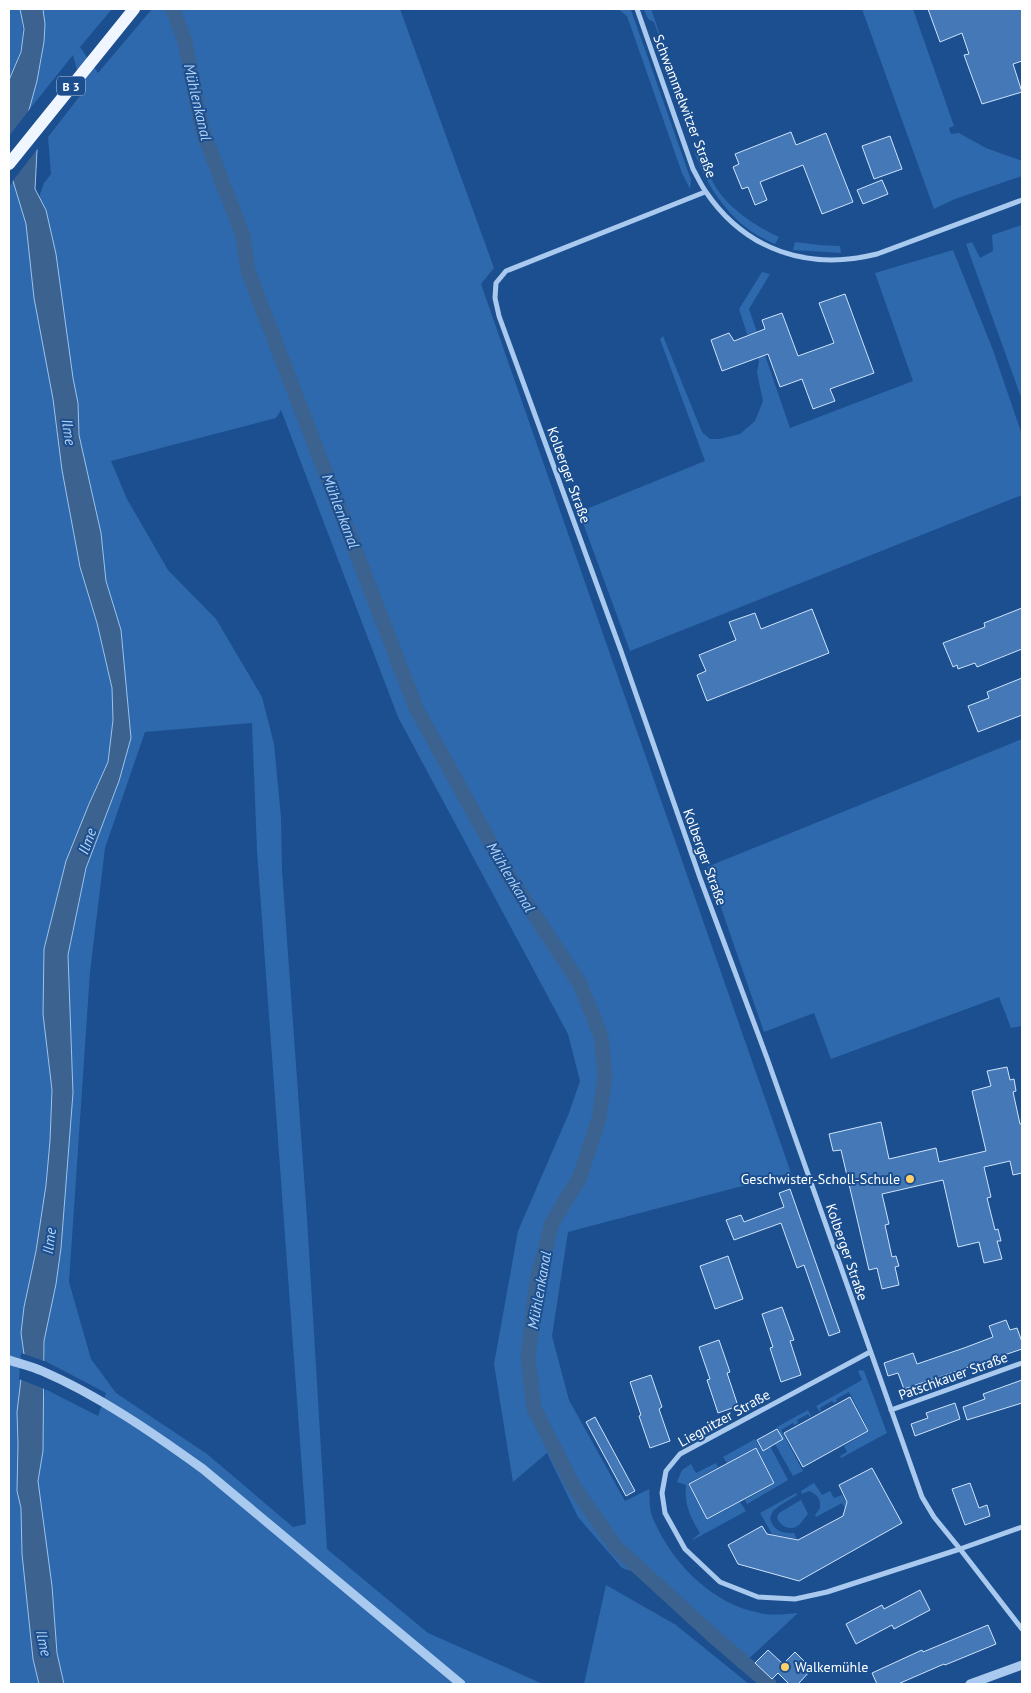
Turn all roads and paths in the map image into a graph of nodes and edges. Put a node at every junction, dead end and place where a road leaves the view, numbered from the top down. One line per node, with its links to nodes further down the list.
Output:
1 (134, 9): 3 (main road, B 3)
2 (637, 9): 4 (street, Schwammelwitzer Straße)
3 (9, 164)
4 (705, 192): 5 (street, Schwammelwitzer Straße); 6 (street, Kolberger Straße)
5 (1022, 200)
6 (870, 1352): 9 (street, Kolberger Straße); 11 (street, Liegnitzer Straße)
7 (9, 1360): 14 (street)
8 (1022, 1363): 9 (street, Patschkauer Straße)
9 (891, 1410): 11 (street, Kolberger Straße)
10 (1022, 1526): 11 (street, Liegnitzer Straße)
11 (960, 1549): 12 (street, Kolberger Straße)
12 (1022, 1629)
13 (1022, 1664): 15 (street)
14 (461, 1684)
15 (970, 1684)

